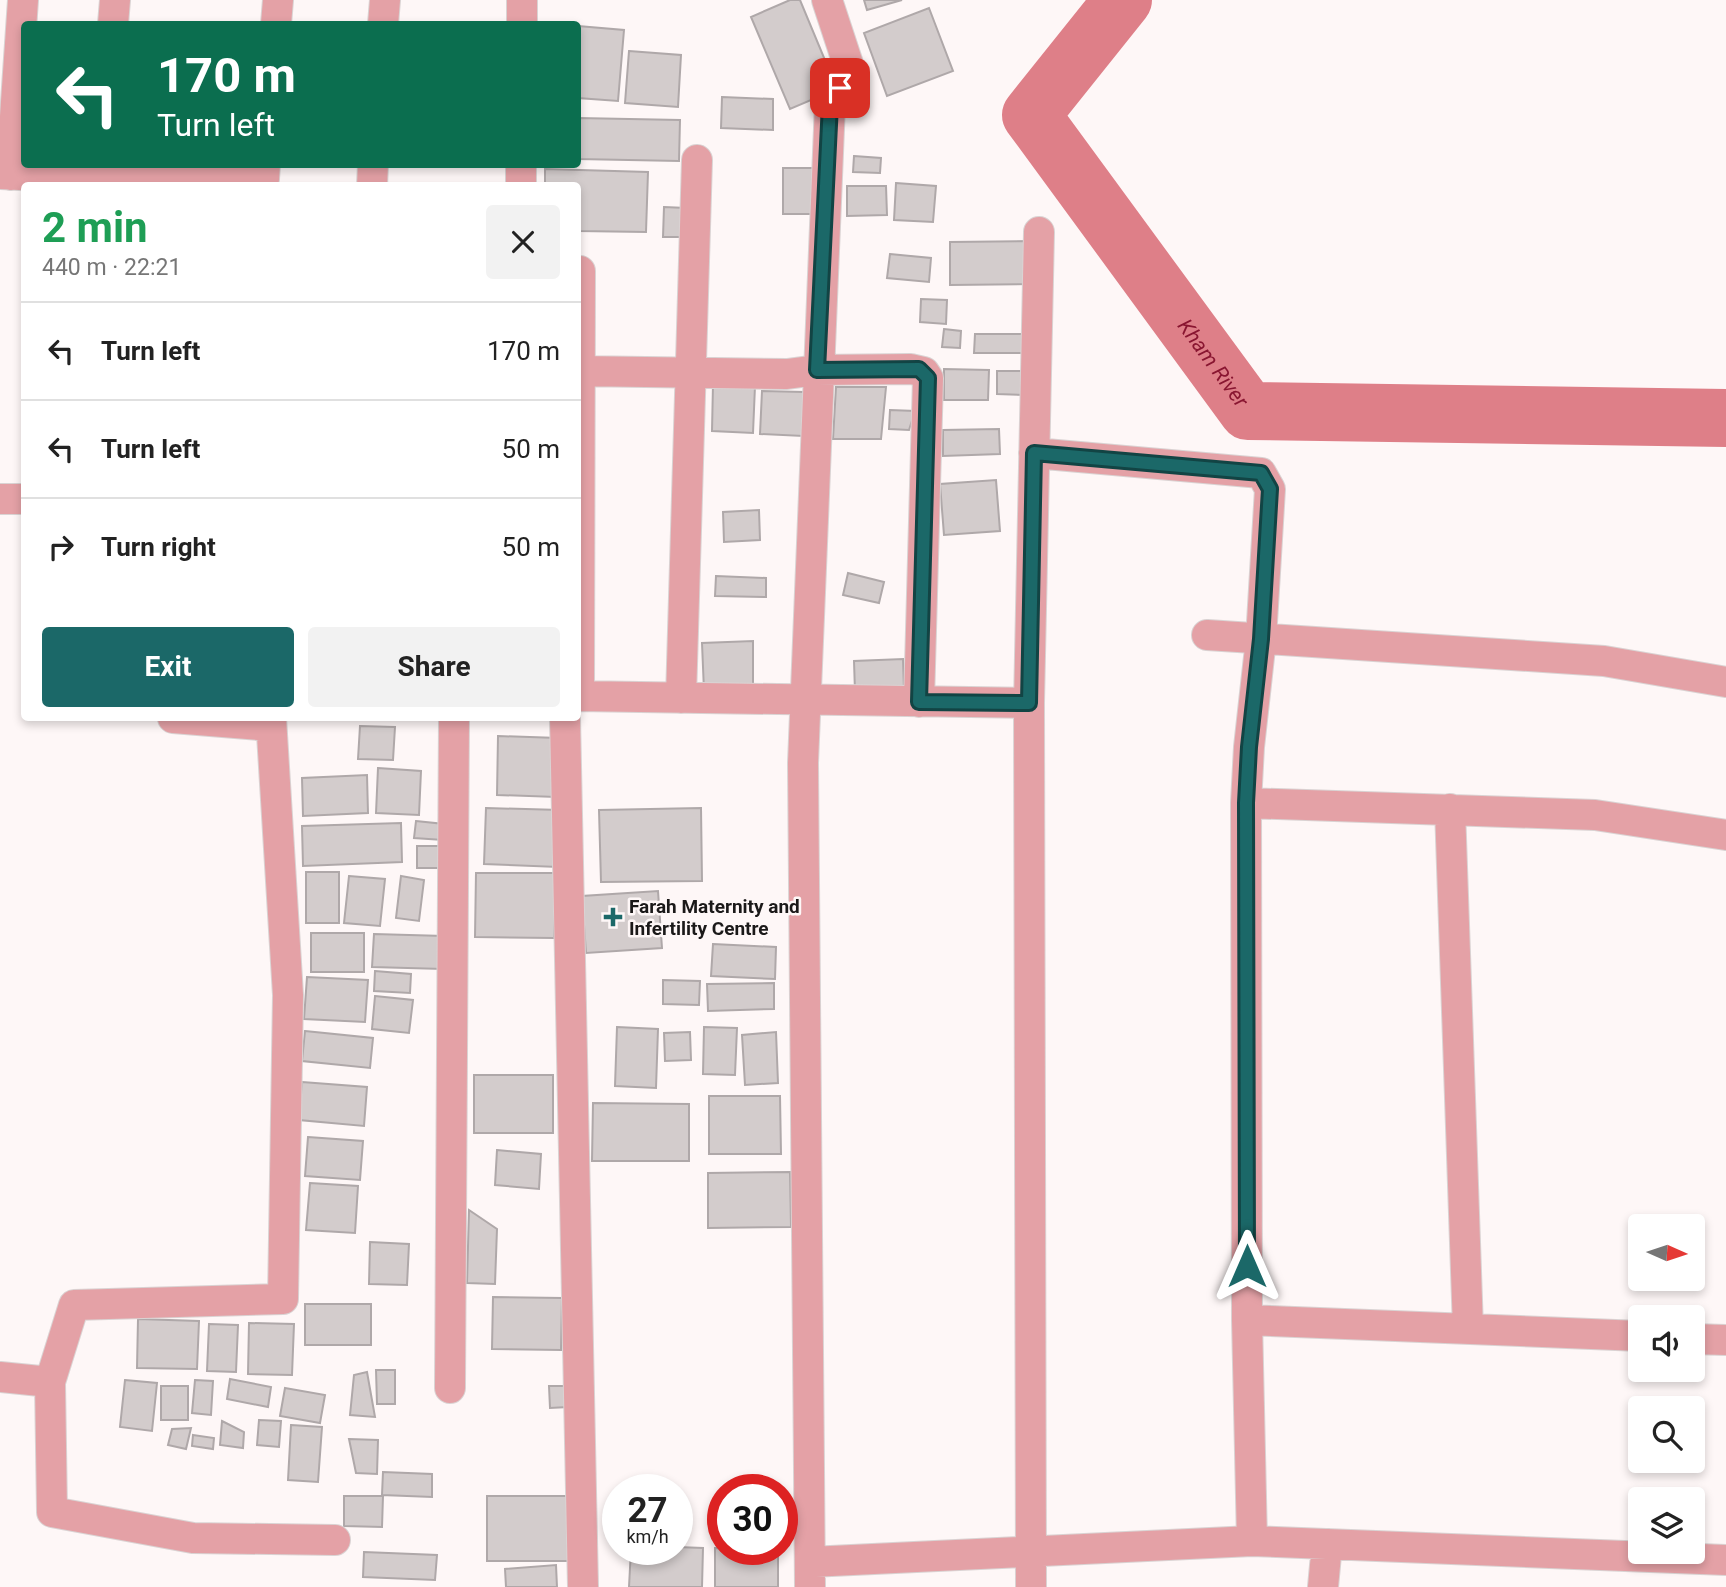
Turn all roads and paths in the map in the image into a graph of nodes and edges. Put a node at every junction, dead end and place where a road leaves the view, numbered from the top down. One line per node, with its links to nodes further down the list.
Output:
1 (23, 0): 14 (street)
2 (115, 0): 7 (street)
3 (278, 0): 8 (street)
4 (385, 0): 9 (street)
5 (522, 0): 10 (street)
6 (827, 0): 18 (street)
7 (113, 21)
8 (276, 21)
9 (383, 21)
10 (522, 21)
11 (697, 160): 20 (street)
12 (265, 168): 16 (street)
13 (104, 172): 14 (street); 15 (street)
14 (6, 175)
15 (151, 182)
16 (151, 182)
17 (1040, 232): 21 (street)
18 (817, 370): 20 (street); 28 (street); 29 (street)
19 (581, 371): 20 (street)
20 (691, 371): 27 (street)
21 (1034, 453): 25 (street); 31 (street)
22 (0, 499): 23 (street)
23 (21, 499)
24 (1207, 635): 25 (street)
25 (1261, 639): 26 (street); 36 (street)
26 (1726, 682)
27 (681, 698): 28 (street); 30 (street)
28 (805, 700): 29 (street); 52 (street)
29 (919, 702): 31 (street)
30 (581, 703)
31 (1029, 703): 50 (street)
32 (246, 721): 35 (street)
33 (454, 721): 46 (street)
34 (574, 721): 53 (street)
35 (271, 722): 45 (street)
36 (1246, 803): 37 (street); 39 (street)
37 (1450, 809): 38 (street); 40 (street)
38 (1726, 835)
39 (1247, 1320): 40 (street); 48 (street)
40 (1468, 1329): 41 (street)
41 (1628, 1336)
42 (1705, 1339): 43 (street)
43 (1726, 1340)
44 (0, 1377): 45 (street)
45 (50, 1382): 47 (street)
46 (450, 1388)
47 (335, 1540)
48 (1252, 1541): 49 (street); 50 (street)
49 (1327, 1544): 51 (street); 55 (street)
50 (1030, 1553): 52 (street); 54 (street)
51 (1726, 1560)
52 (810, 1575)
53 (583, 1587)
54 (1031, 1587)
55 (1323, 1587)

